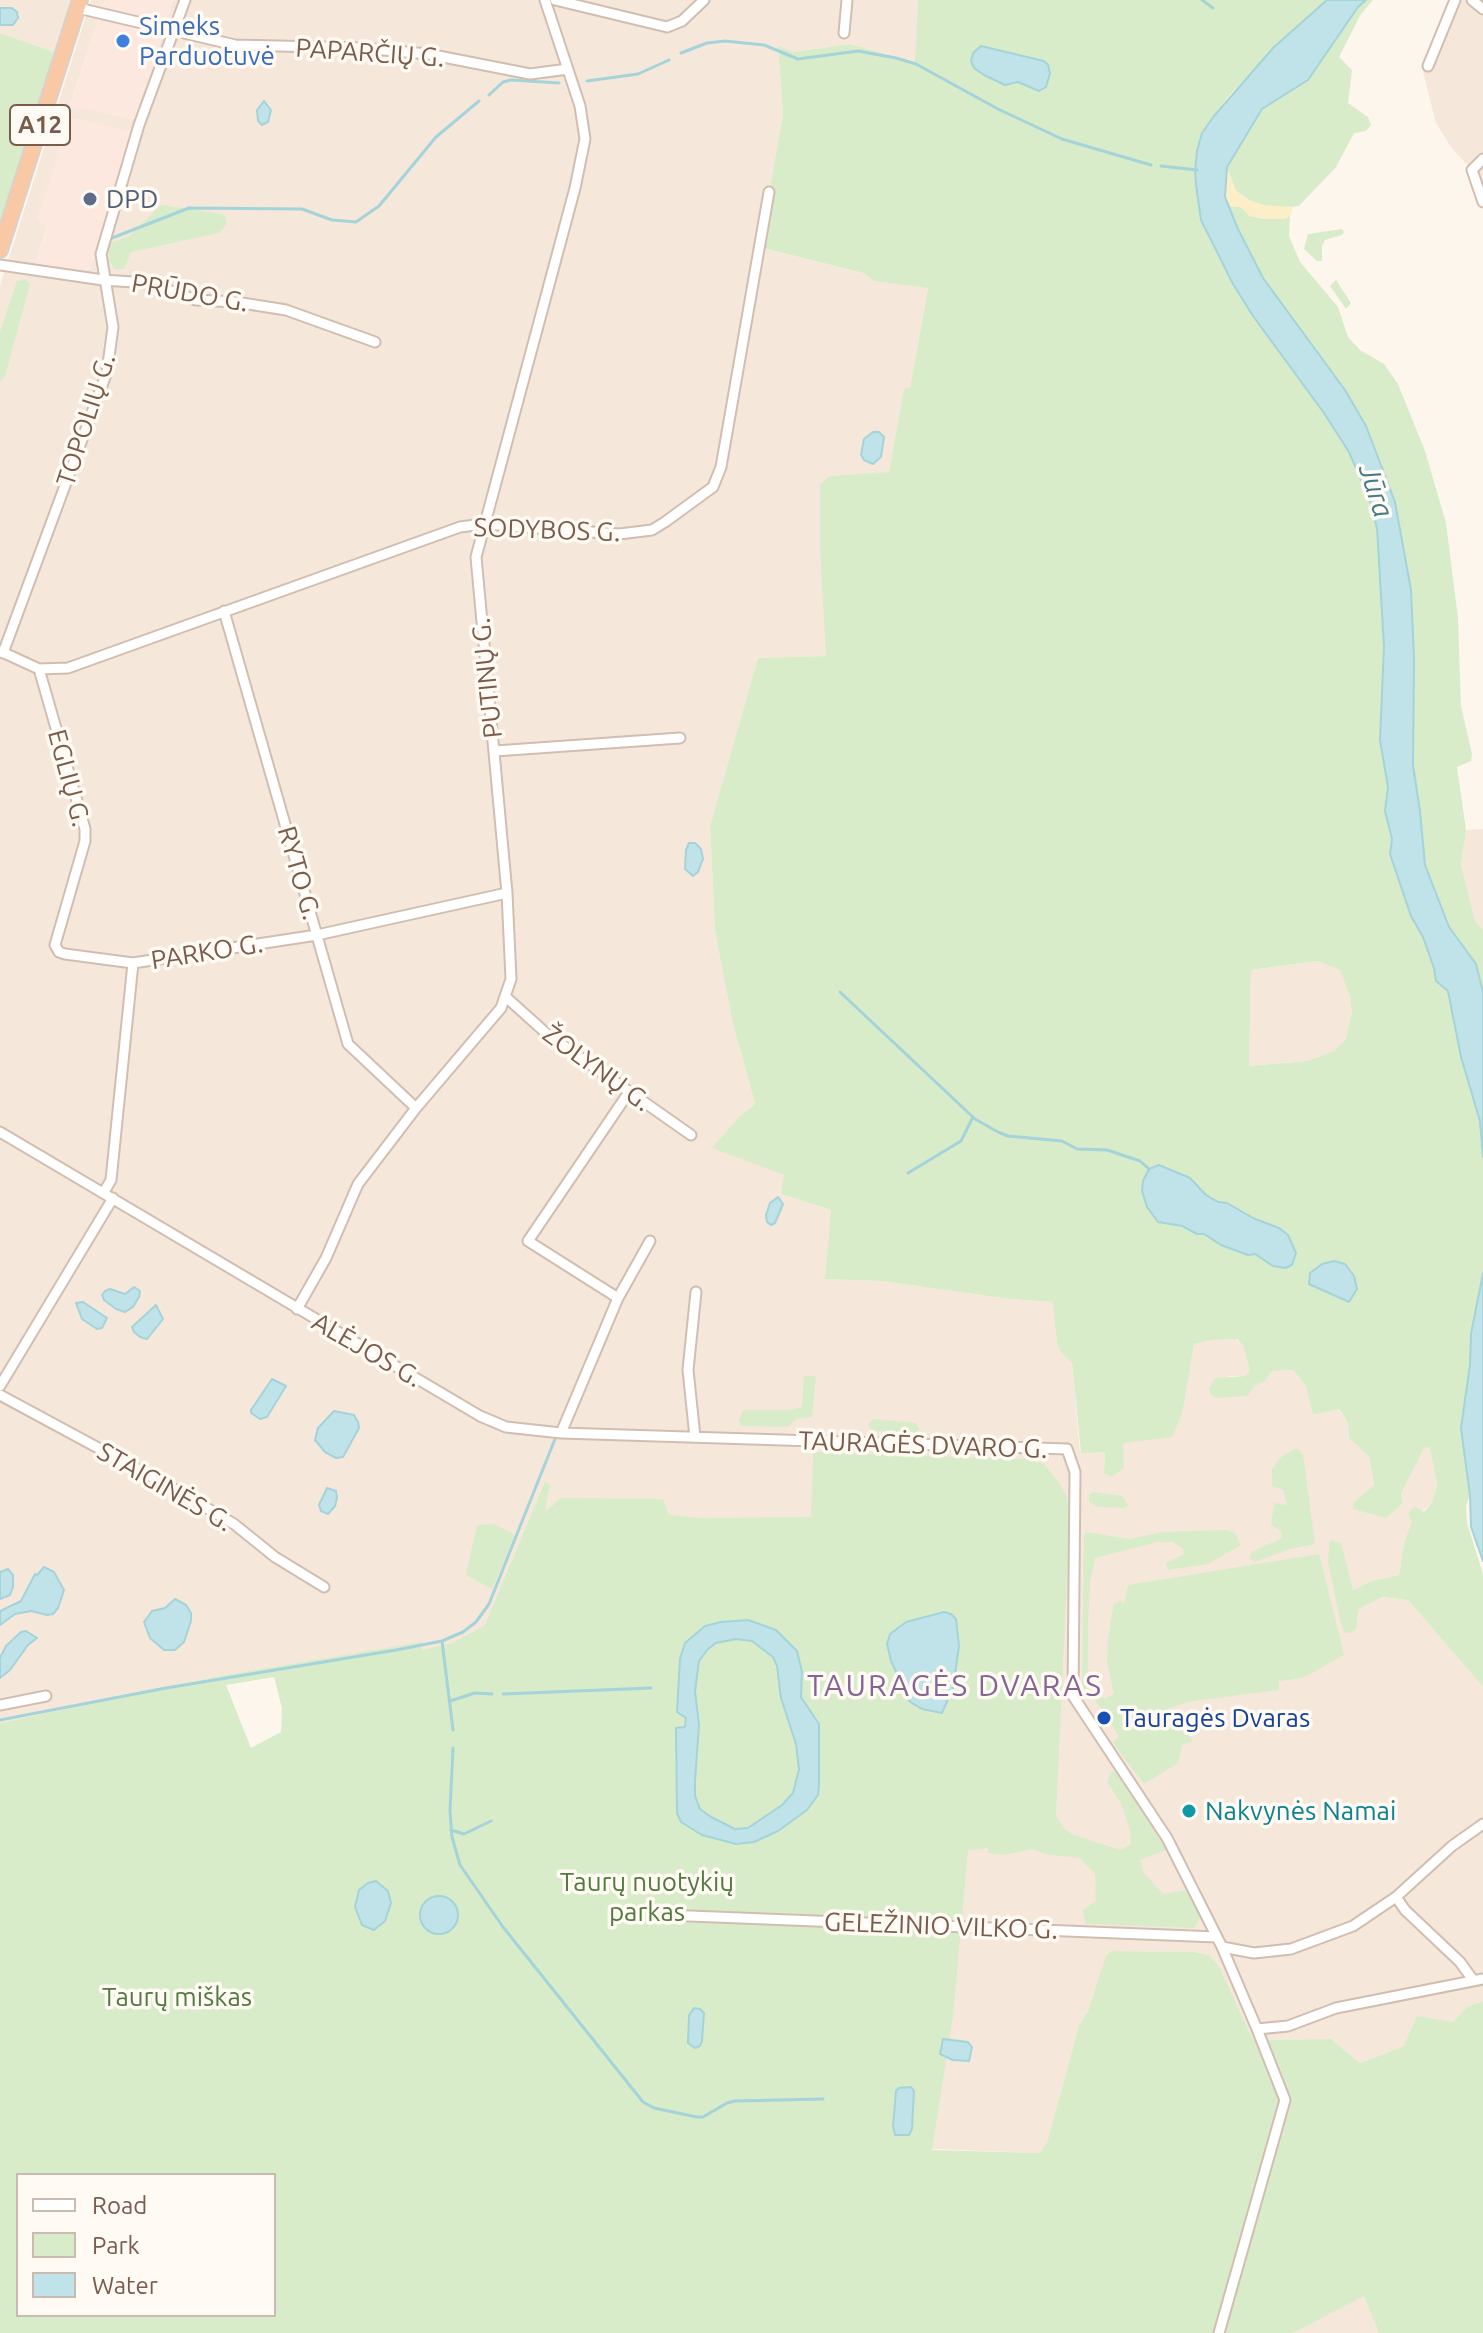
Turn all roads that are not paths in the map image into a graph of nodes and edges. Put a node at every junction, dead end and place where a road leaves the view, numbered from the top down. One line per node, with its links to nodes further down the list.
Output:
1 (185, 0): 10 (street, TOPOLIŲ G.)
2 (545, 0): 13 (street, PUTINŲ G.)
3 (555, 0): 4 (street)
4 (704, 0)
5 (847, 0): 11 (street)
6 (1455, 0): 12 (street)
7 (1472, 0): 9 (street)
8 (79, 4): 10 (street, PAPARČIŲ G.); 17 (highway, A12)
9 (1483, 9)
10 (172, 31): 13 (street, PAPARČIŲ G.); 19 (street, TOPOLIŲ G.)
11 (844, 33)
12 (1428, 66)
13 (568, 69): 21 (street, PUTINŲ G.)
14 (1483, 159): 16 (street)
15 (769, 192): 21 (street, SODYBOS G.)
16 (1483, 202)
17 (0, 250)
18 (0, 265): 19 (street, PRŪDO G.)
19 (103, 280): 20 (street, PRŪDO G.); 23 (street, TOPOLIŲ G.)
20 (375, 342)
21 (483, 524): 22 (street, SODYBOS G.); 26 (street, PUTINŲ G.)
22 (224, 611): 24 (street, SODYBOS G.); 28 (street, RYTO G.)
23 (1, 652): 24 (street)
24 (39, 669): 29 (street, EGLIŲ G.)
25 (680, 738): 26 (street)
26 (495, 751): 27 (street, PUTINŲ G.)
27 (507, 893): 28 (street, PARKO G.); 30 (street, PUTINŲ G.)
28 (317, 935): 29 (street, PARKO G.); 32 (street, RYTO G.)
29 (133, 963): 35 (street, PARKO G.)
30 (507, 998): 31 (street, ŽOLYNŲ G.); 32 (street, PUTINŲ G.)
31 (629, 1092): 34 (street, ŽOLYNŲ G.); 39 (street)
32 (416, 1108): 40 (street, PUTINŲ G.)
33 (0, 1132): 35 (street, ALĖJOS G.)
34 (691, 1135)
35 (104, 1192): 36 (street, ALĖJOS G.)
36 (113, 1198): 40 (street, ALĖJOS G.); 41 (street)
37 (650, 1241): 39 (street)
38 (696, 1292): 44 (street)
39 (618, 1298): 43 (street)
40 (297, 1309): 43 (street, ALĖJOS G.)
41 (0, 1386)
42 (0, 1395): 45 (street, STAIGINĖS G.)
43 (561, 1433): 44 (street, TAURAGĖS DVARO G.)
44 (695, 1437): 51 (street, TAURAGĖS DVARO G.)
45 (324, 1587)
46 (46, 1696): 47 (street)
47 (0, 1705)
48 (1483, 1824): 49 (street)
49 (1396, 1897): 52 (street); 53 (street)
50 (665, 1915): 51 (street, GELEŽINIO VILKO G.)
51 (1217, 1937): 52 (street, TAURAGĖS DVARO G.)
52 (1222, 1947): 54 (street, TAURAGĖS DVARO G.)
53 (1478, 1980): 54 (street)
54 (1257, 2029): 55 (street, TAURAGĖS DVARO G.)
55 (1219, 2333)

